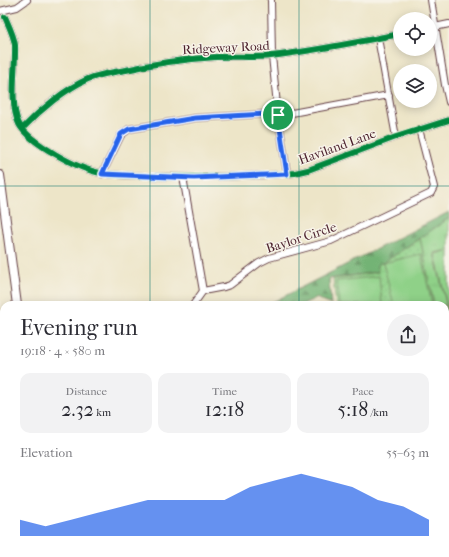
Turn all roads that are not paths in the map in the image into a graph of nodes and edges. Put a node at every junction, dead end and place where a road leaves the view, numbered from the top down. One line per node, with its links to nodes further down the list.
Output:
1 (26, 0): 4 (street)
2 (271, 0): 12 (street)
3 (431, 0): 5 (street)
4 (0, 11)
5 (432, 12)
6 (5, 17): 17 (street, Haviland Lane)
7 (449, 24): 8 (street)
8 (437, 26)
9 (393, 35): 10 (street, Ridgeway Road)
10 (378, 38): 12 (street, Ridgeway Road); 13 (street)
11 (437, 46): 14 (street)
12 (272, 56): 15 (street); 17 (street, Ridgeway Road)
13 (389, 95): 15 (street); 19 (street)
14 (449, 102)
15 (278, 115): 21 (street); 22 (street)
16 (449, 120): 18 (street, Haviland Lane)
17 (23, 128): 21 (street, Haviland Lane)
18 (419, 129): 19 (street, Haviland Lane); 24 (street, Baylor Circle)
19 (396, 137): 22 (street, Haviland Lane)
20 (0, 174): 25 (main road)
21 (102, 174): 23 (street, Haviland Lane)
22 (287, 174): 23 (street, Haviland Lane)
23 (183, 177): 24 (street)
24 (203, 291): 26 (street)
25 (16, 301)
26 (196, 301)

